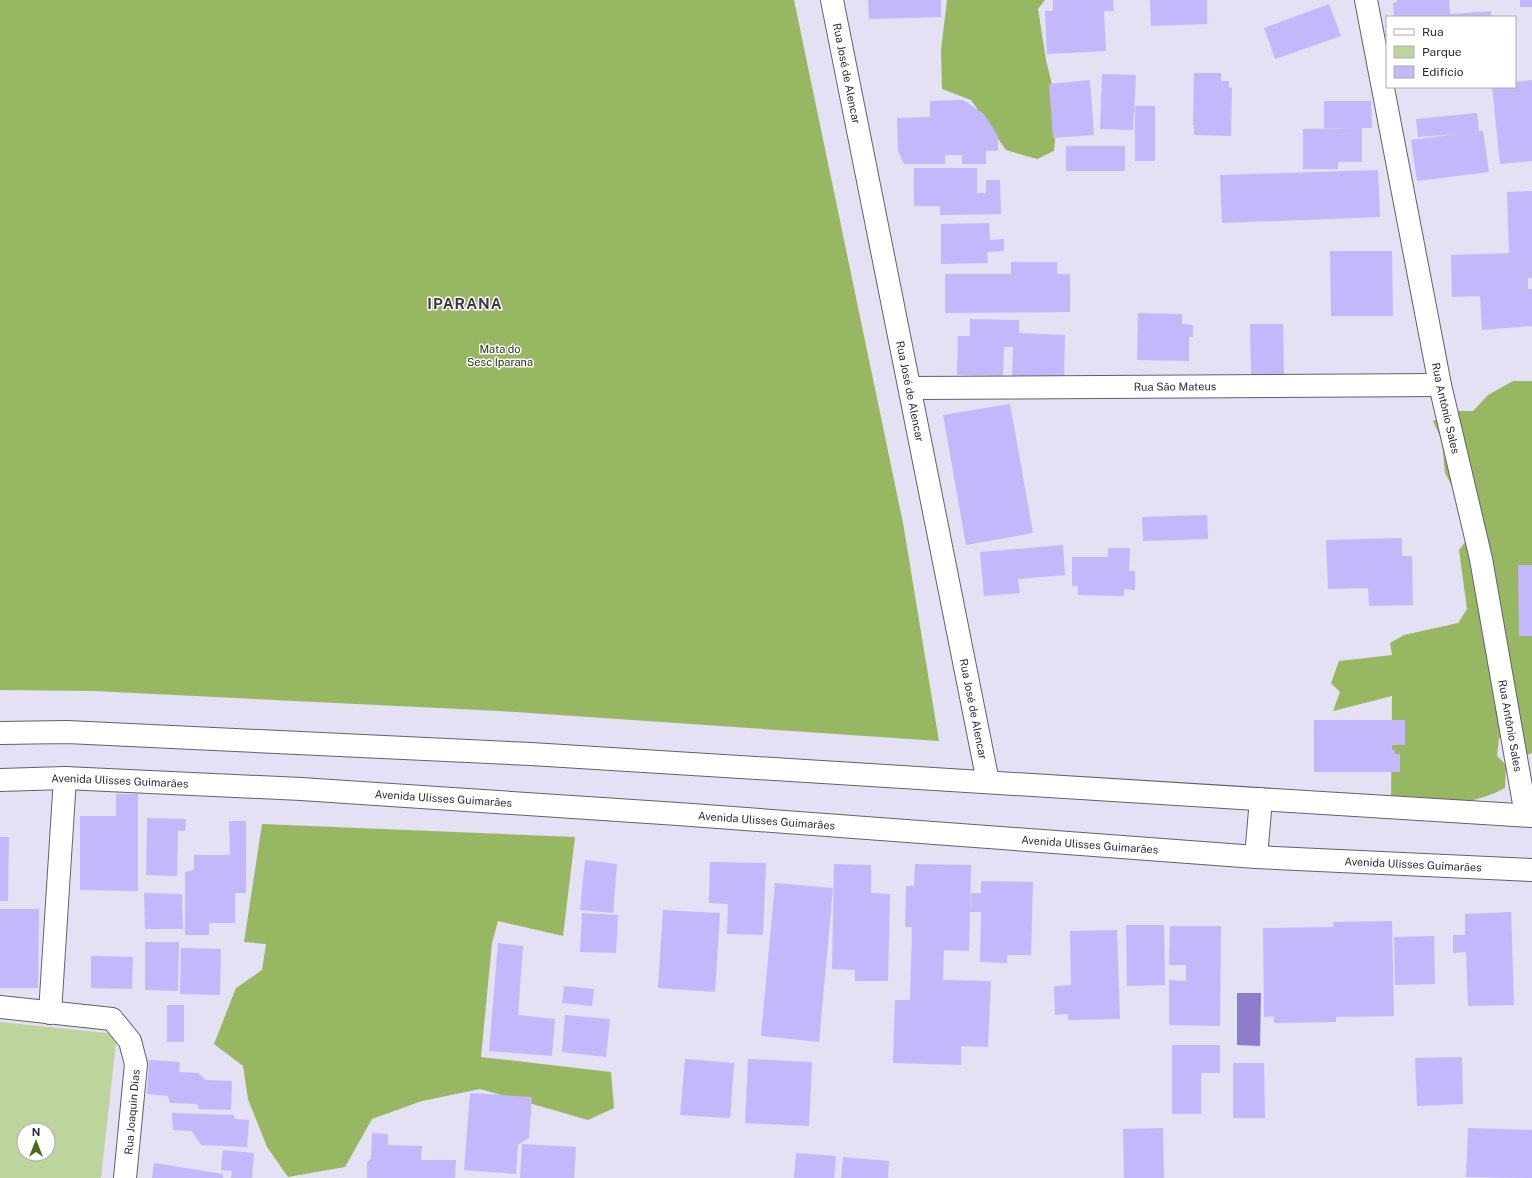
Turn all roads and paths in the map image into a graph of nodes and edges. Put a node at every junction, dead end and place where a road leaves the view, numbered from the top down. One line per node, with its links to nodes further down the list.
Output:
1 (832, 0): 4 (main road, Rua José de Alencar)
2 (1366, 0): 3 (main road, Rua Antônio Sales)
3 (1440, 385): 4 (main road, Rua São Mateus); 10 (main road, Rua Antônio Sales)
4 (910, 388): 8 (main road, Rua José de Alencar)
5 (0, 733): 8 (main road)
6 (65, 778): 7 (main road, Avenida Ulisses Guimarães); 11 (main road, Avenida Ulisses Guimarães); 14 (main road)
7 (0, 780)
8 (988, 782): 9 (main road)
9 (1261, 799): 10 (main road); 11 (main road)
10 (1529, 815)
11 (1256, 857): 12 (main road, Avenida Ulisses Guimarães)
12 (1532, 870)
13 (0, 1007): 14 (main road, Rua Joaquin Dias)
14 (50, 1013): 15 (main road, Rua Joaquin Dias)
15 (125, 1178)

